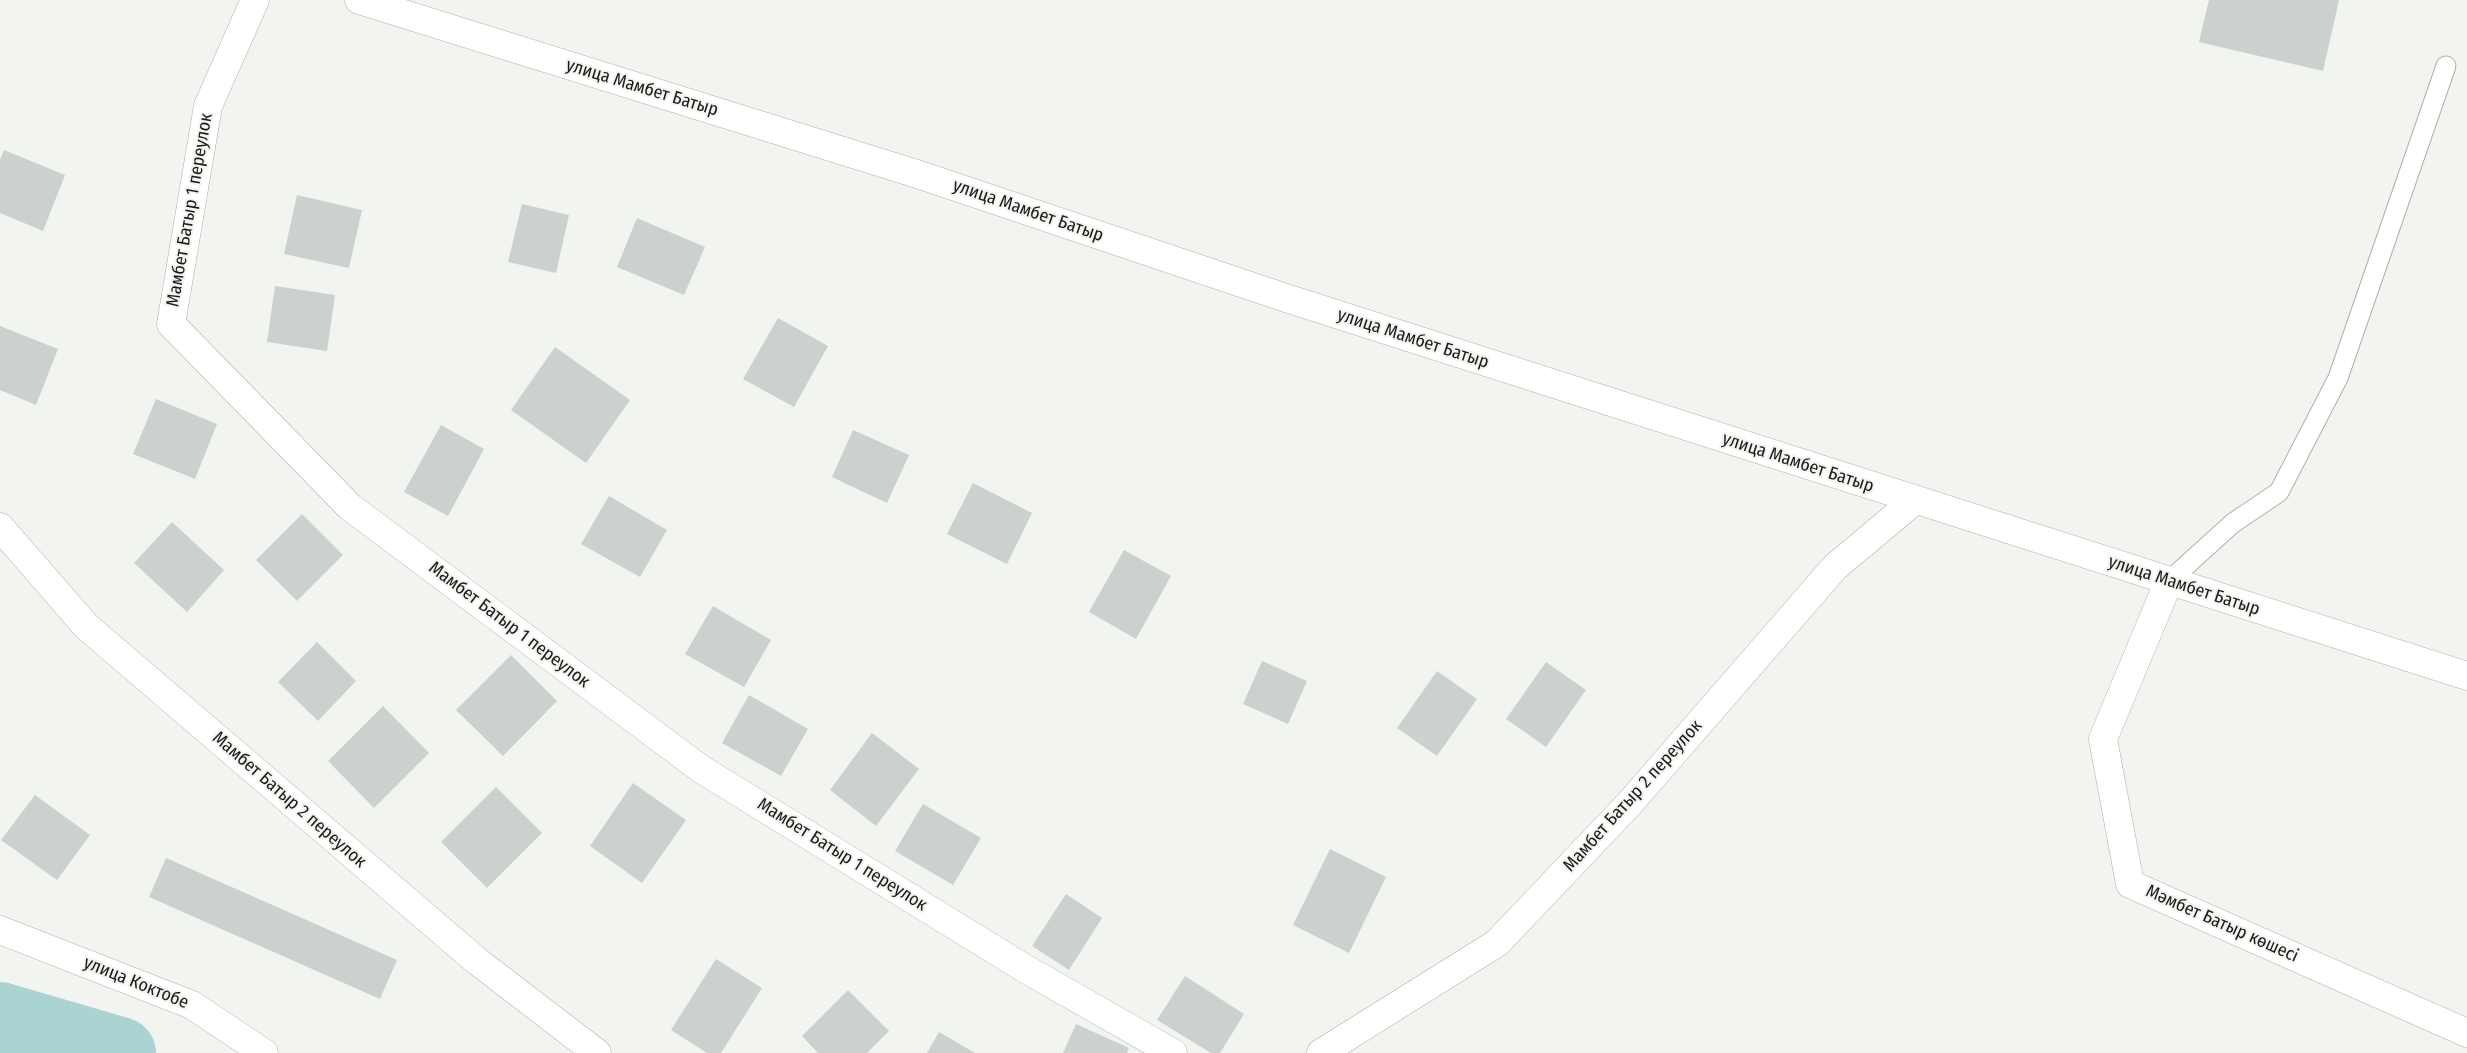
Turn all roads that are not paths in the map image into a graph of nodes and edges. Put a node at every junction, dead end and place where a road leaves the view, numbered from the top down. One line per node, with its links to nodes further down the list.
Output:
1 (255, 0): 12 (street, Мамбет Батыр 1 переулок)
2 (359, 0): 4 (street, улица Мамбет Батыр)
3 (2446, 66): 6 (lane)
4 (1914, 501): 6 (street, улица Мамбет Батыр); 13 (street, Мамбет Батыр 2 переулок)
5 (0, 526): 11 (street, Мамбет Батыр 2 переулок)
6 (2169, 581): 7 (street, улица Мамбет Батыр); 9 (street, Мәмбет Батыр көшесі)
7 (2467, 676)
8 (0, 930): 10 (street, улица Коктобе)
9 (2467, 1032)
10 (264, 1053)
11 (597, 1053)
12 (1173, 1053)
13 (1321, 1053)

